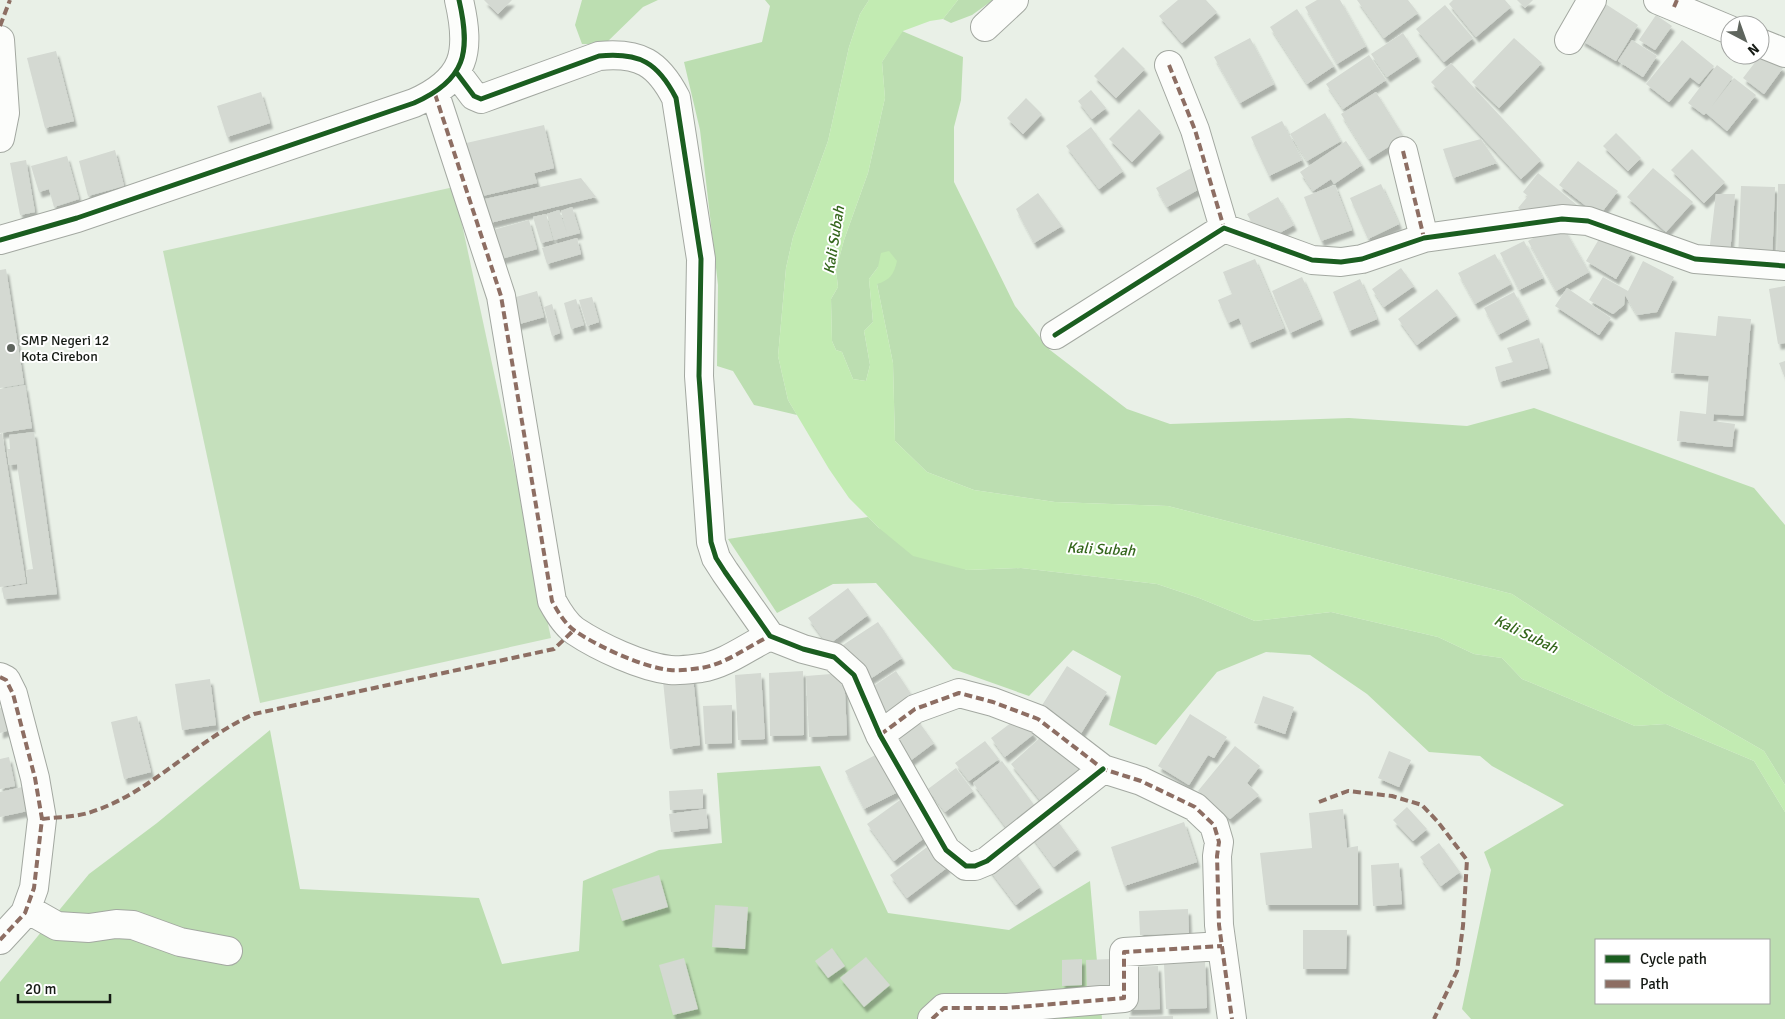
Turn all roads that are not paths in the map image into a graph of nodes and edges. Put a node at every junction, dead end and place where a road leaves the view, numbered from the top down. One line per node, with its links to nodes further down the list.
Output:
1 (459, 0): 12 (street)
2 (1014, 0): 6 (street)
3 (1592, 0): 8 (street)
4 (1670, 2): 5 (street)
5 (1720, 25)
6 (985, 27)
7 (0, 40): 14 (street)
8 (1569, 40)
9 (1770, 47): 10 (street)
10 (1785, 53)
11 (1169, 64): 16 (street)
12 (456, 72): 13 (street); 21 (street)
13 (435, 94): 18 (street); 21 (street)
14 (0, 138)
15 (1404, 151): 17 (street)
16 (1224, 228): 17 (street); 20 (street)
17 (1424, 238): 19 (street)
18 (0, 240)
19 (1785, 266)
20 (1055, 335)
21 (770, 636): 23 (street)
22 (0, 677): 25 (street)
23 (880, 735): 24 (street); 24 (street)
24 (1103, 768): 27 (street)
25 (27, 909): 26 (street); 28 (street)
26 (0, 940)
27 (1222, 946): 29 (street); 30 (street)
28 (228, 950)
29 (932, 1019)
30 (1232, 1019)

